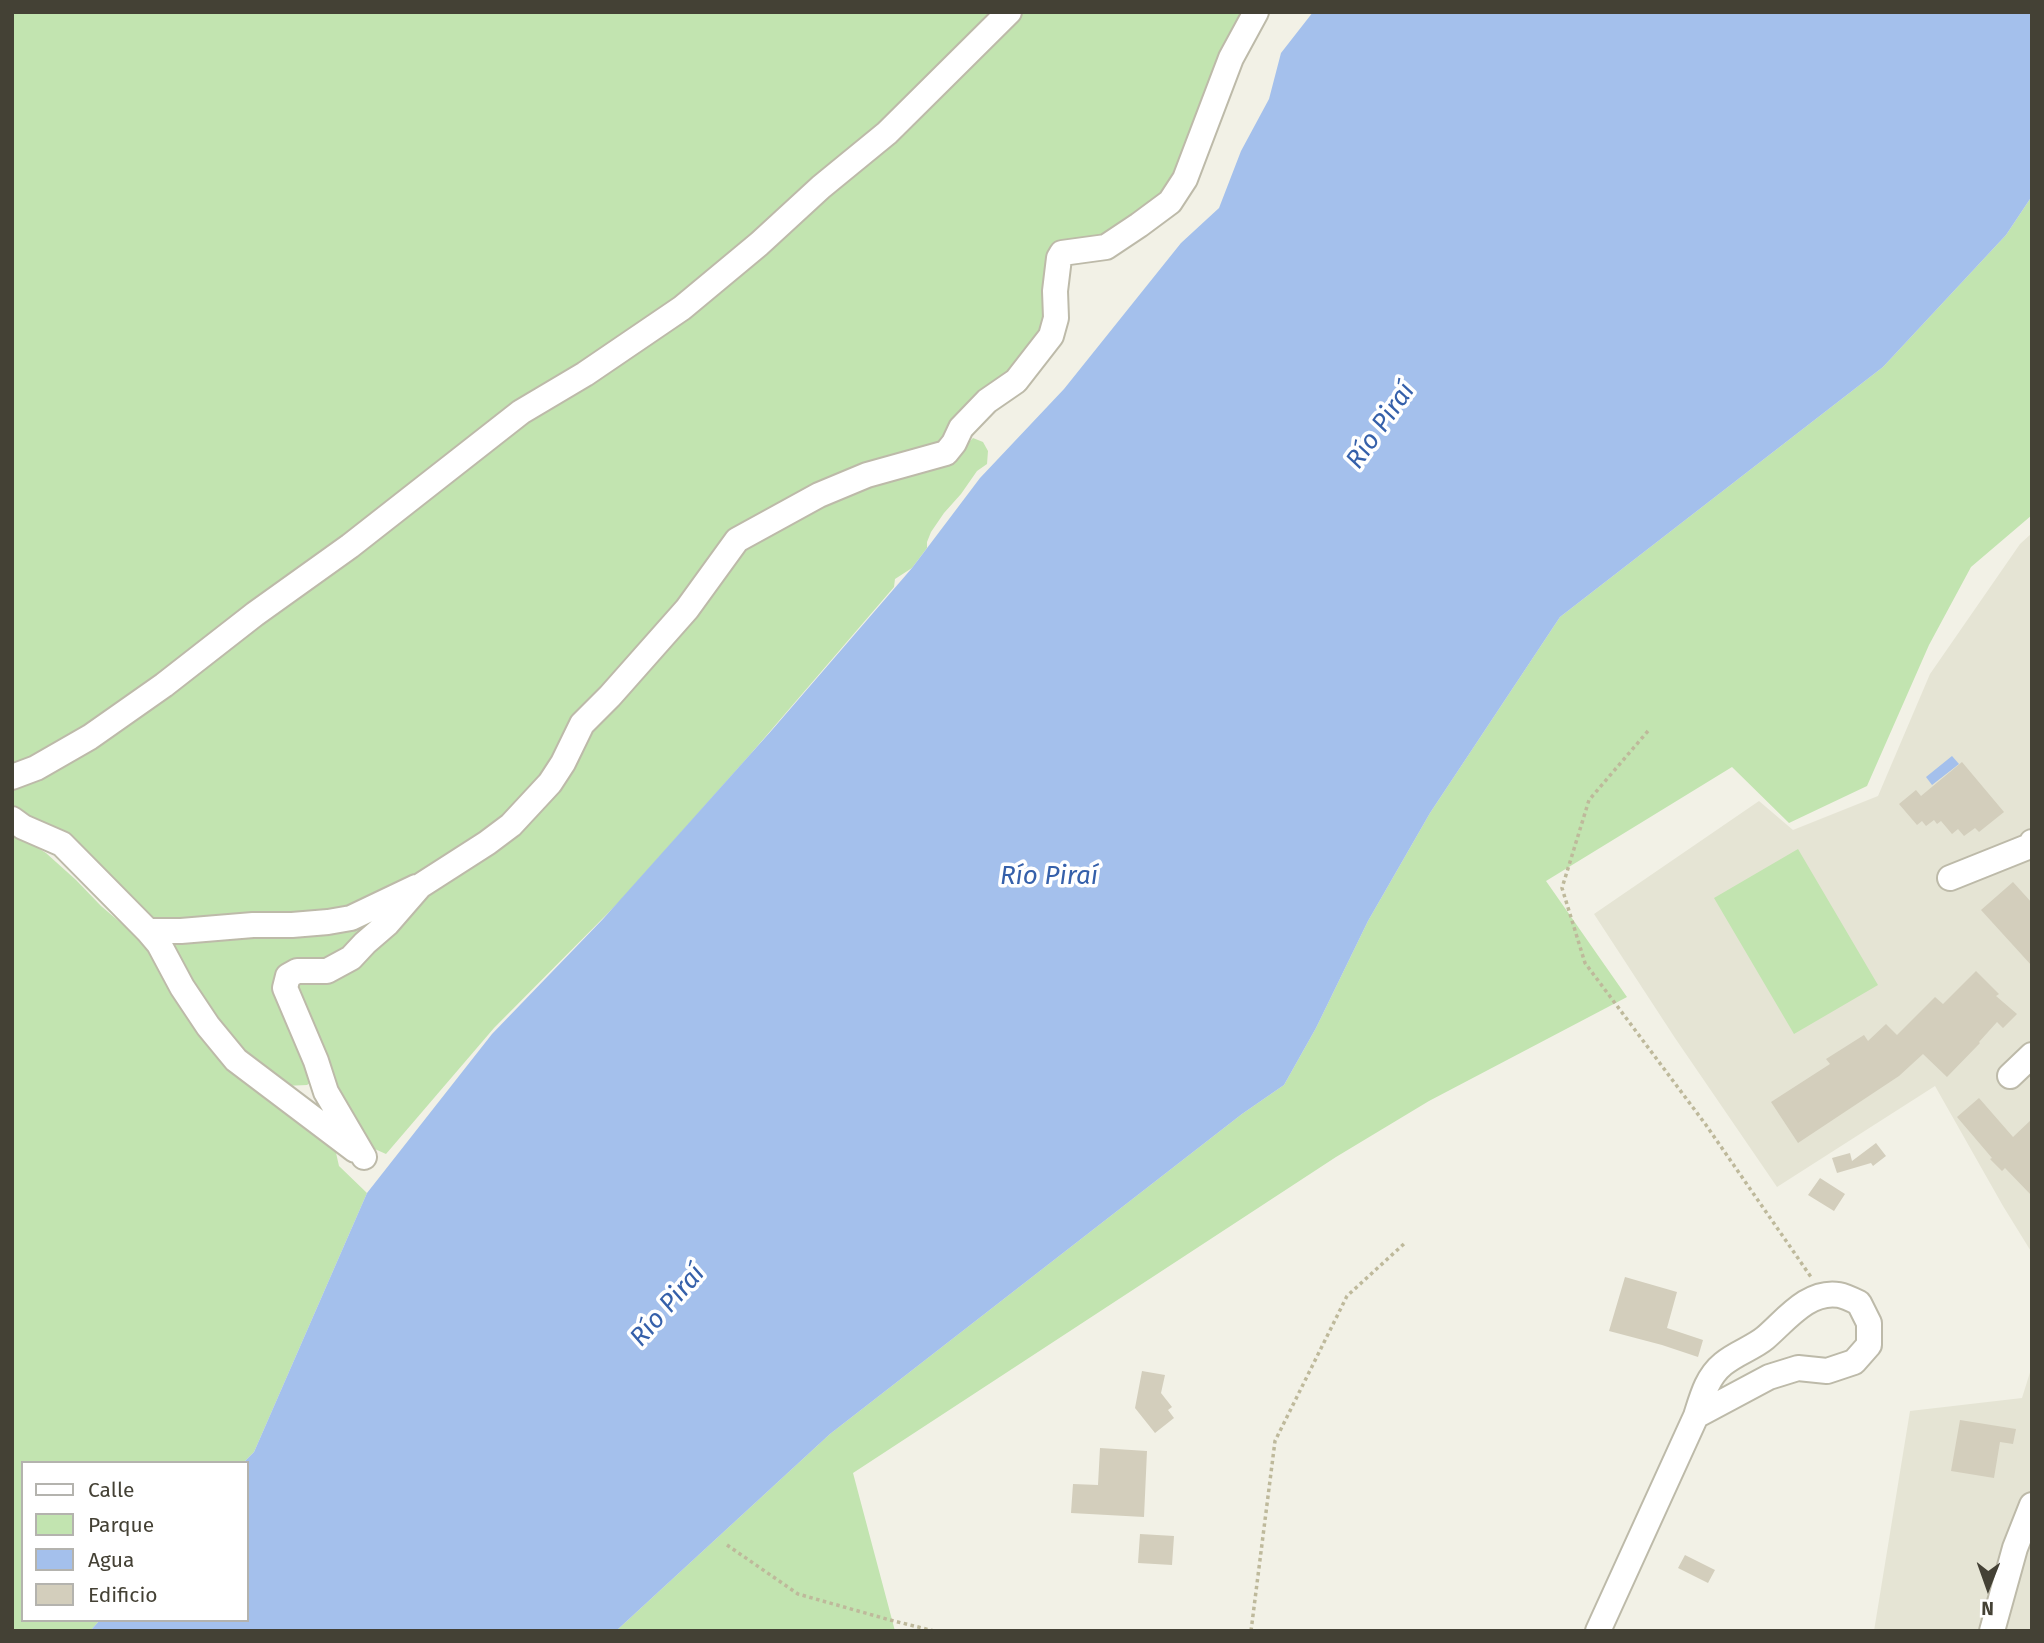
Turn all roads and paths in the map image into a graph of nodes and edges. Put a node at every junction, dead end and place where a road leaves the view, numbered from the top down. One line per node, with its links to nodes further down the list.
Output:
1 (1009, 12): 4 (street)
2 (1256, 12): 8 (street)
3 (1648, 731): 13 (path)
4 (12, 777)
5 (12, 819): 9 (street)
6 (2031, 846): 7 (street)
7 (1951, 878)
8 (420, 886): 9 (street); 9 (street)
9 (148, 930)
10 (2032, 1055): 11 (street)
11 (2010, 1076)
12 (1406, 1242): 18 (path)
13 (1824, 1296): 14 (street); 14 (street)
14 (1696, 1416): 19 (street)
15 (2032, 1505): 20 (street)
16 (727, 1545): 17 (path)
17 (934, 1631)
18 (1251, 1631)
19 (1598, 1631)
20 (1992, 1631)

